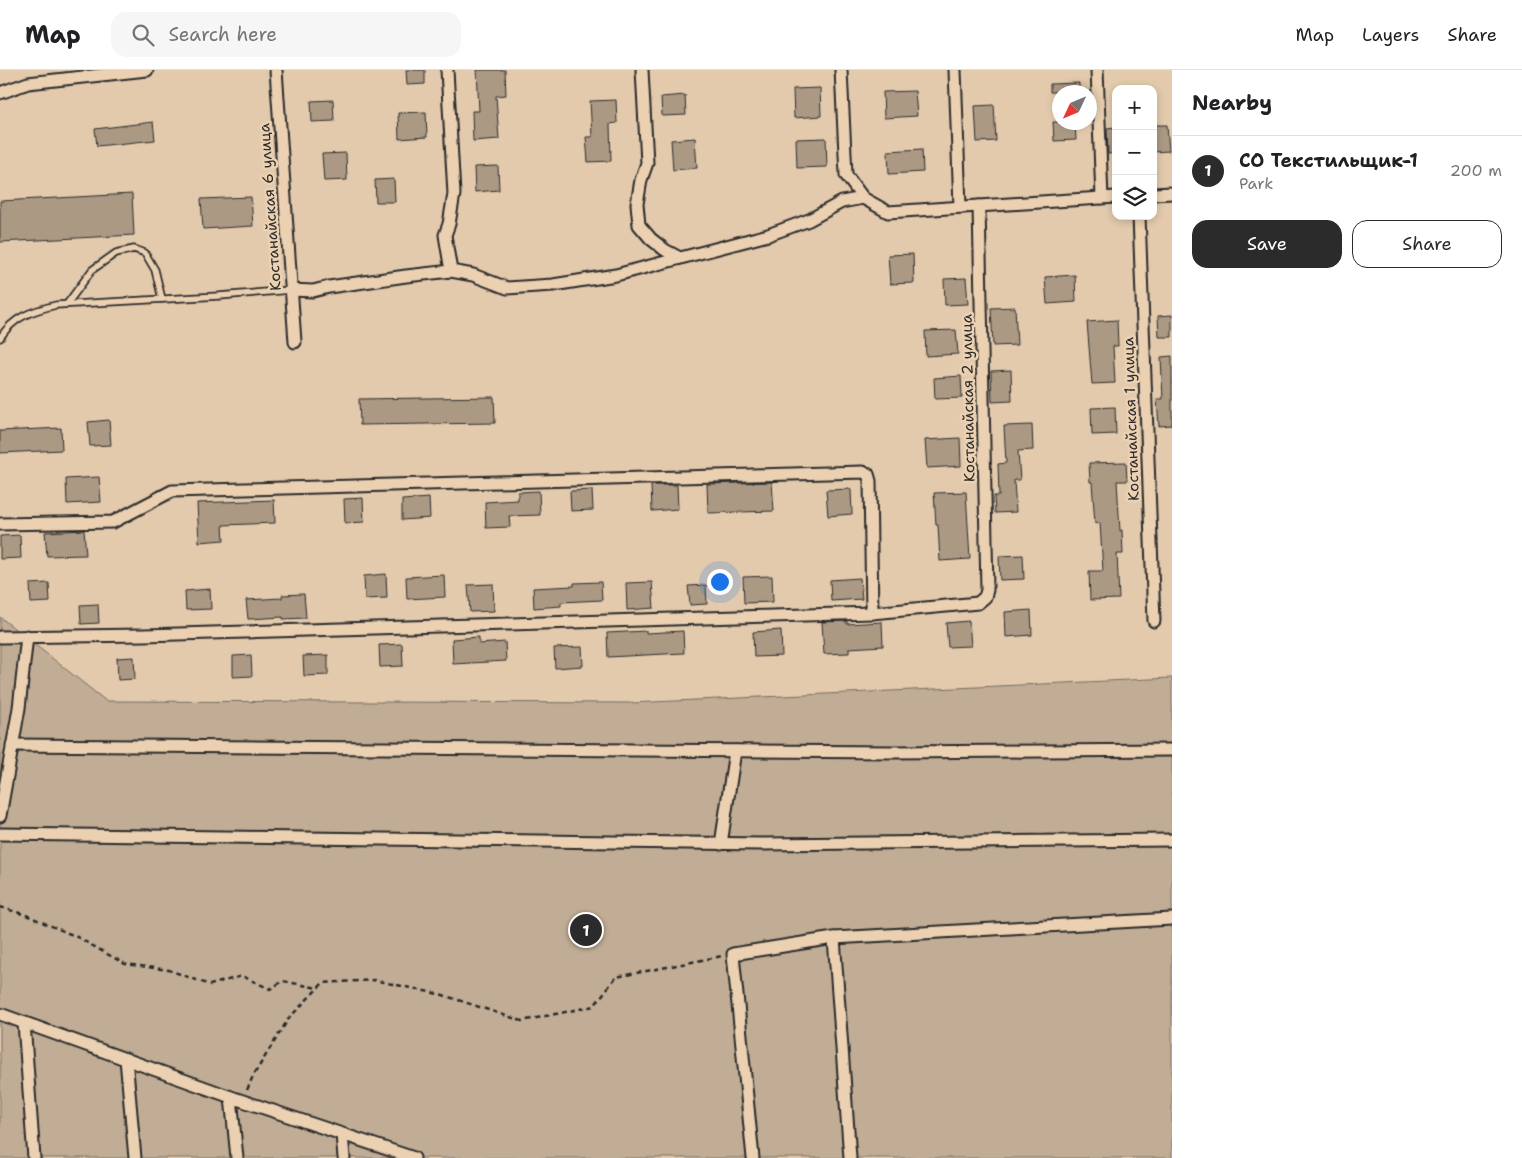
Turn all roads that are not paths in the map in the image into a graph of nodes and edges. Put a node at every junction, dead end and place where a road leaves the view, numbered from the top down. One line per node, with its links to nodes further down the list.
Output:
1 (147, 70): 8 (street)
2 (276, 70): 19 (street, Костанайская 6 улица)
3 (447, 70): 18 (street)
4 (642, 70): 17 (street)
5 (841, 70): 12 (street)
6 (954, 70): 15 (street)
7 (1097, 70): 13 (street)
8 (0, 93)
9 (1172, 193): 10 (street)
10 (1157, 194)
11 (1112, 197): 13 (street)
12 (863, 198): 15 (street); 17 (street)
13 (1102, 198): 14 (street)
14 (979, 206): 15 (street); 25 (street, Костанайская 2 улица)
15 (960, 208)
16 (1139, 220): 26 (street, Костанайская 1 улица)
17 (680, 258): 18 (street)
18 (451, 271): 19 (street)
19 (291, 290): 20 (lane); 23 (street, Костанайская 6 улица)
20 (162, 299): 21 (lane); 21 (lane)
21 (67, 304): 22 (lane)
22 (0, 338)
23 (295, 342)
24 (0, 524): 25 (street)
25 (872, 613): 27 (street)
26 (1154, 621)
27 (27, 636): 28 (street); 29 (street)
28 (0, 637)
29 (12, 745): 31 (street); 32 (street)
30 (1172, 750): 31 (street)
31 (735, 751): 35 (street)
32 (0, 816)
33 (0, 834): 35 (street)
34 (1172, 840): 35 (street)
35 (721, 844)
36 (1172, 919): 37 (street)
37 (834, 938): 48 (street); 49 (street)
38 (0, 1014): 39 (street)
39 (24, 1023): 40 (street); 43 (street)
40 (126, 1059): 41 (street); 44 (street)
41 (237, 1099): 42 (street); 45 (street)
42 (342, 1134): 46 (street); 47 (street)
43 (34, 1158)
44 (135, 1158)
45 (237, 1158)
46 (344, 1158)
47 (414, 1158)
48 (753, 1158)
49 (850, 1158)

